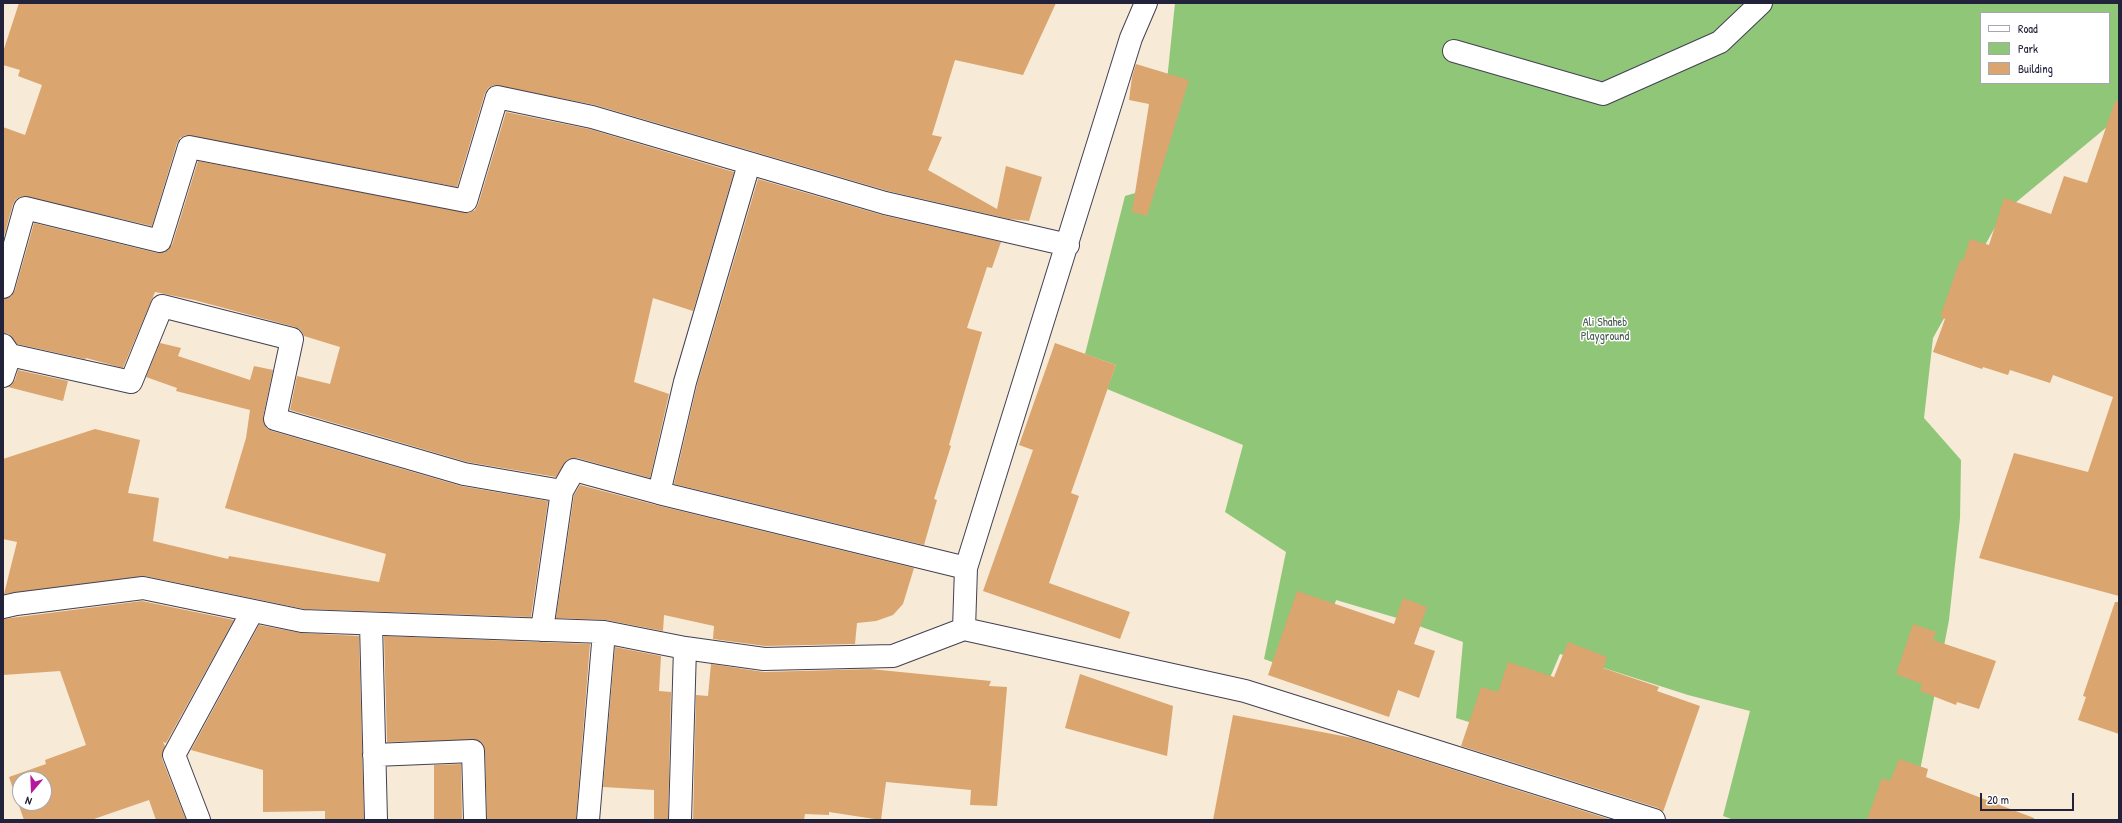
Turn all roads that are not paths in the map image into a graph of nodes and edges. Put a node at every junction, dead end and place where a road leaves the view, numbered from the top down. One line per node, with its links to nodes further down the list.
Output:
1 (1146, 3): 5 (street)
2 (1761, 3): 3 (street)
3 (1454, 51)
4 (749, 164): 5 (street); 6 (street); 10 (street)
5 (1068, 245): 11 (street)
6 (3, 287)
7 (7, 350): 8 (street); 9 (street)
8 (3, 376)
9 (562, 491): 10 (street); 15 (street)
10 (659, 493): 11 (street)
11 (966, 568): 16 (street)
12 (3, 607): 13 (street)
13 (252, 612): 14 (street); 20 (street)
14 (371, 624): 15 (street); 19 (street)
15 (542, 630): 17 (street)
16 (964, 630): 18 (street); 25 (street)
17 (604, 632): 18 (street); 23 (street)
18 (685, 648): 24 (street)
19 (374, 755): 21 (street); 22 (street)
20 (199, 820)
21 (376, 820)
22 (475, 820)
23 (588, 820)
24 (680, 820)
25 (1654, 820)

